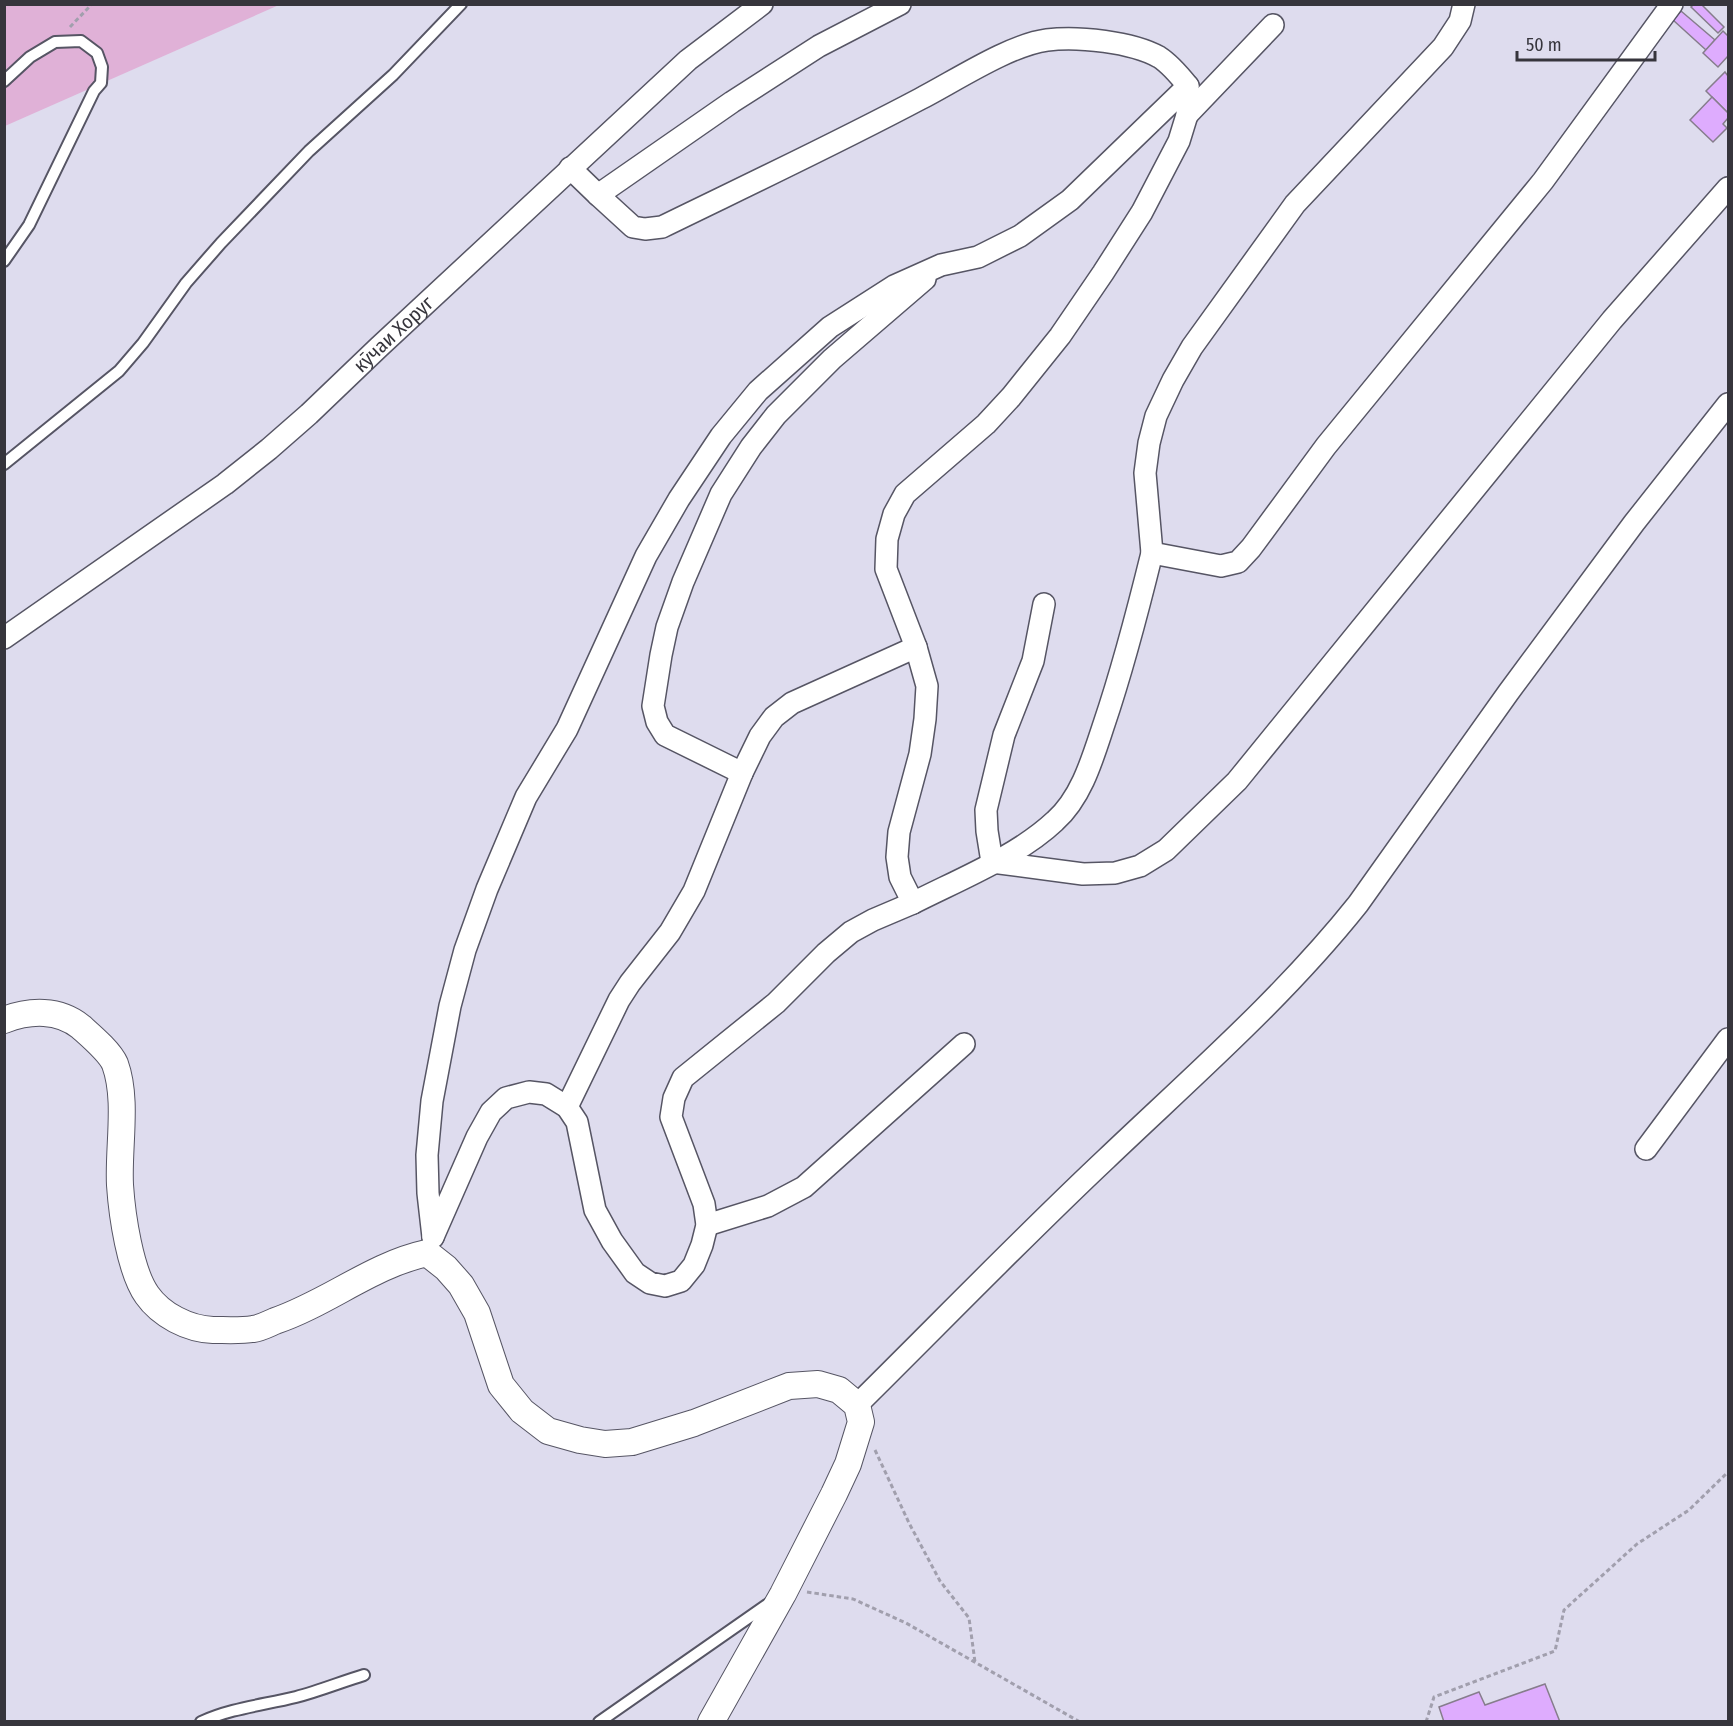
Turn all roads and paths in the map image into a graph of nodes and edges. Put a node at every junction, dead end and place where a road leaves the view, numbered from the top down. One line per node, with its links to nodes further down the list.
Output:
1 (92, 4): 8 (path)
2 (461, 4): 18 (lane)
3 (762, 4): 12 (street, кӯчаи Хоруг)
4 (900, 4): 14 (street)
5 (1464, 4): 19 (street)
6 (1672, 4): 19 (street)
7 (1273, 25): 11 (street)
8 (55, 42): 9 (lane); 15 (lane)
9 (4, 81)
10 (1188, 86): 11 (street); 14 (street); 16 (street)
11 (1187, 115): 22 (street)
12 (570, 168): 14 (street); 21 (street, кӯчаи Хоруг)
13 (1728, 188): 24 (street)
14 (598, 195)
15 (4, 261)
16 (941, 266): 23 (street); 32 (street)
17 (1728, 404): 33 (street)
18 (4, 464)
19 (1152, 553): 24 (street)
20 (1044, 604): 24 (street)
21 (4, 638)
22 (916, 647): 23 (street); 25 (street)
23 (742, 773): 29 (street)
24 (992, 862): 25 (street)
25 (913, 903): 31 (street)
26 (4, 1020): 32 (street)
27 (1728, 1039): 30 (street)
28 (964, 1044): 31 (street)
29 (567, 1107): 31 (street); 32 (street)
30 (1646, 1149)
31 (707, 1225)
32 (430, 1245): 33 (street)
33 (859, 1414): 35 (street); 36 (path)
34 (1728, 1472): 42 (path)
35 (783, 1594): 36 (path); 39 (lane); 40 (street)
36 (975, 1662): 41 (path)
37 (364, 1675): 38 (lane)
38 (201, 1722)
39 (599, 1722)
40 (711, 1722)
41 (1080, 1722)
42 (1426, 1722)

